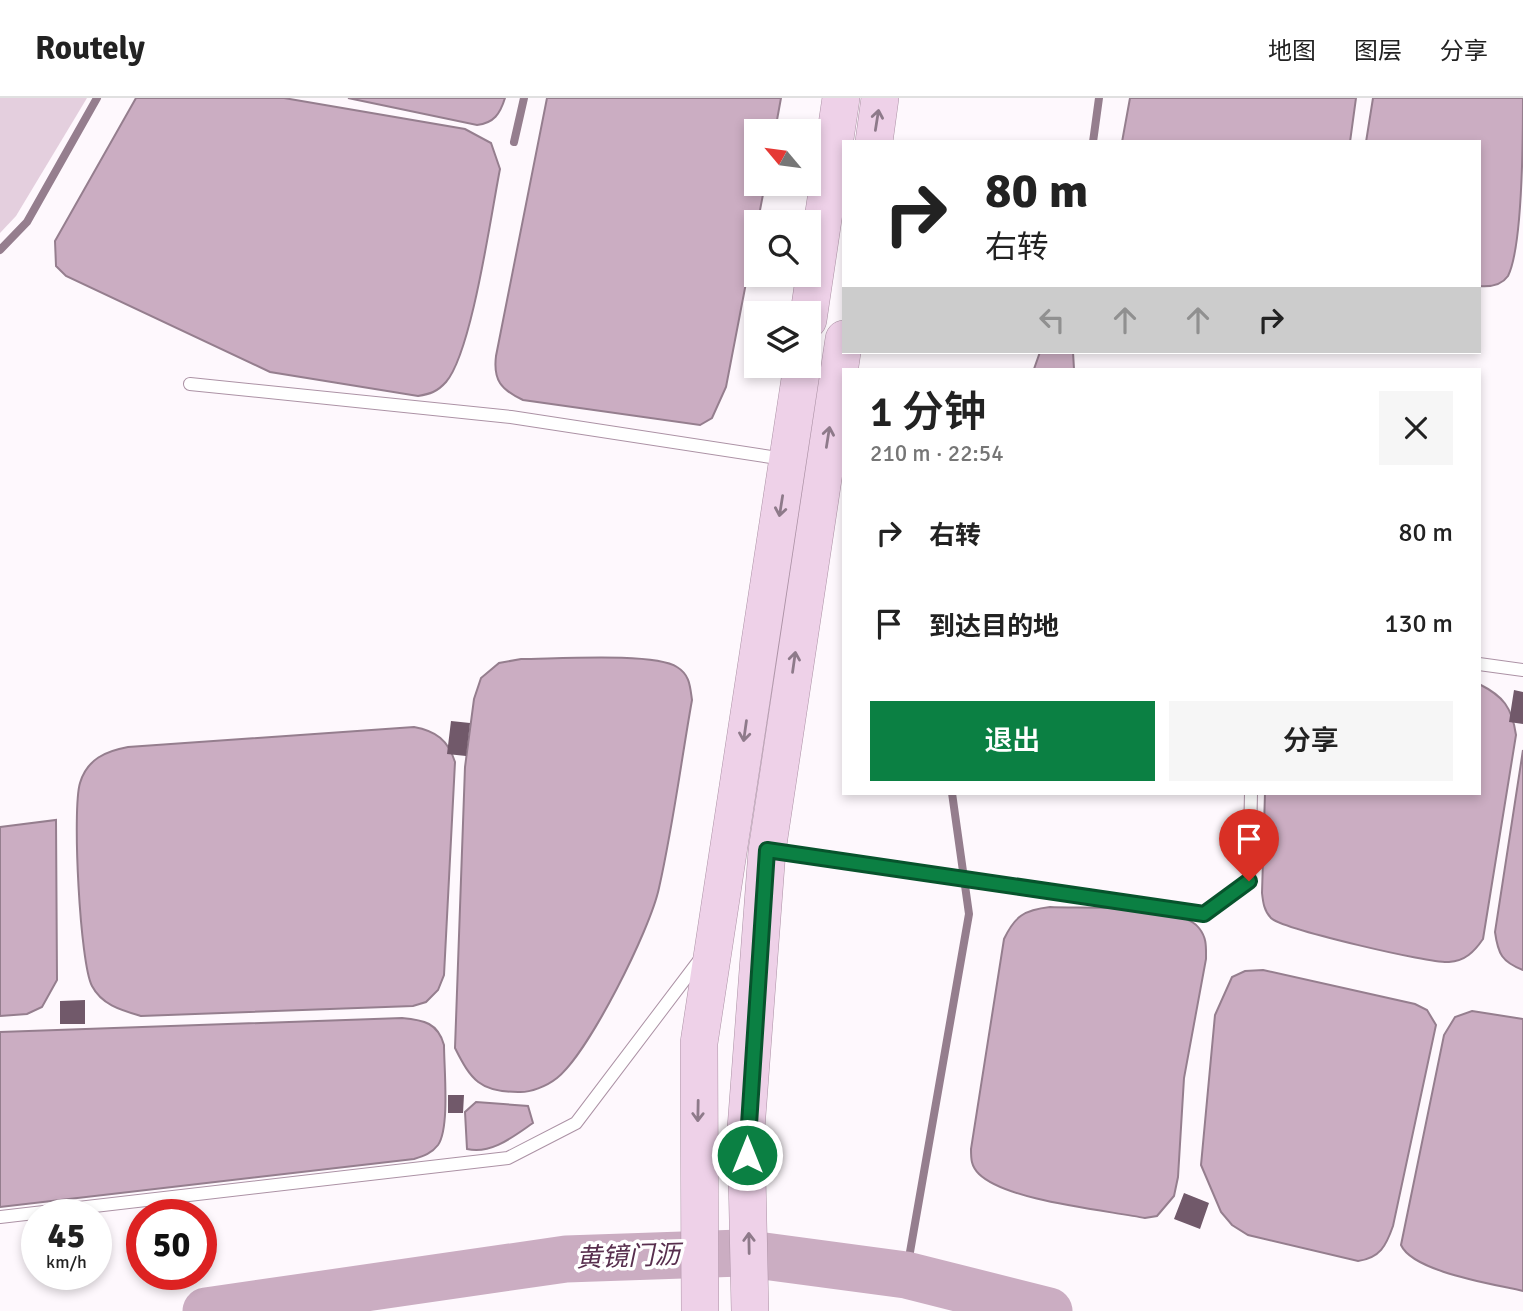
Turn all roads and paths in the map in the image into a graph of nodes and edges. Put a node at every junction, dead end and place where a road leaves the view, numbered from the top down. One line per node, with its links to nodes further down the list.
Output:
1 (841, 98): 4 (main road)
2 (880, 98): 3 (main road, one-way to 2)
3 (874, 140)
4 (811, 301)
5 (842, 352): 12 (main road, one-way to 5)
6 (800, 378): 8 (main road)
7 (190, 384): 8 (lane)
8 (788, 460): 13 (main road, one-way to 13)
9 (1481, 664): 10 (lane)
10 (1523, 670)
11 (1251, 795): 12 (lane)
12 (767, 850): 13 (main road)
13 (743, 893): 14 (main road); 17 (main road, one-way to 13)
14 (712, 944): 15 (lane); 16 (main road, one-way to 16)
15 (0, 1217)
16 (700, 1311)
17 (750, 1311)

